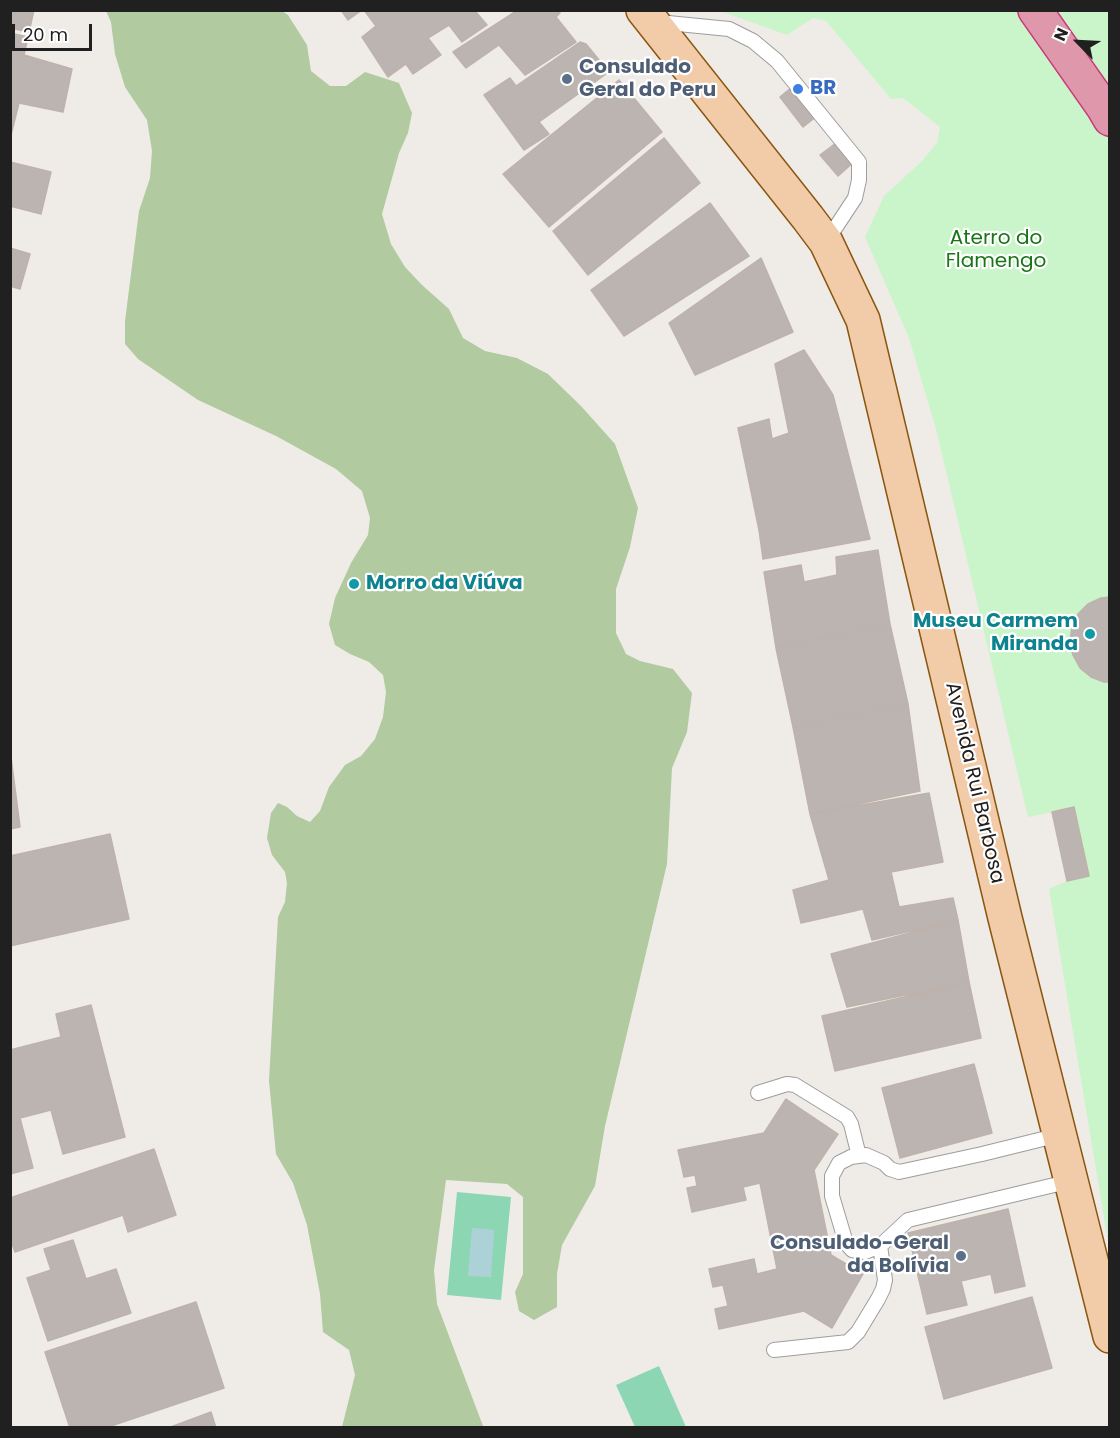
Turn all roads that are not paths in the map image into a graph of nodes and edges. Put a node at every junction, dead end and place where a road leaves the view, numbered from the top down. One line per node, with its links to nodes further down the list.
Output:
1 (1035, 10): 3 (highway)
2 (648, 16): 4 (main road, Avenida Rui Barbosa); 4 (lane)
3 (1110, 119)
4 (826, 242): 6 (main road, Avenida Rui Barbosa)
5 (758, 1093): 7 (lane)
6 (1059, 1135): 7 (lane); 8 (main road, Avenida Rui Barbosa)
7 (859, 1156): 9 (lane)
8 (1071, 1181): 9 (lane); 10 (main road, Avenida Rui Barbosa)
9 (880, 1246): 11 (lane)
10 (1110, 1336)
11 (774, 1350)

